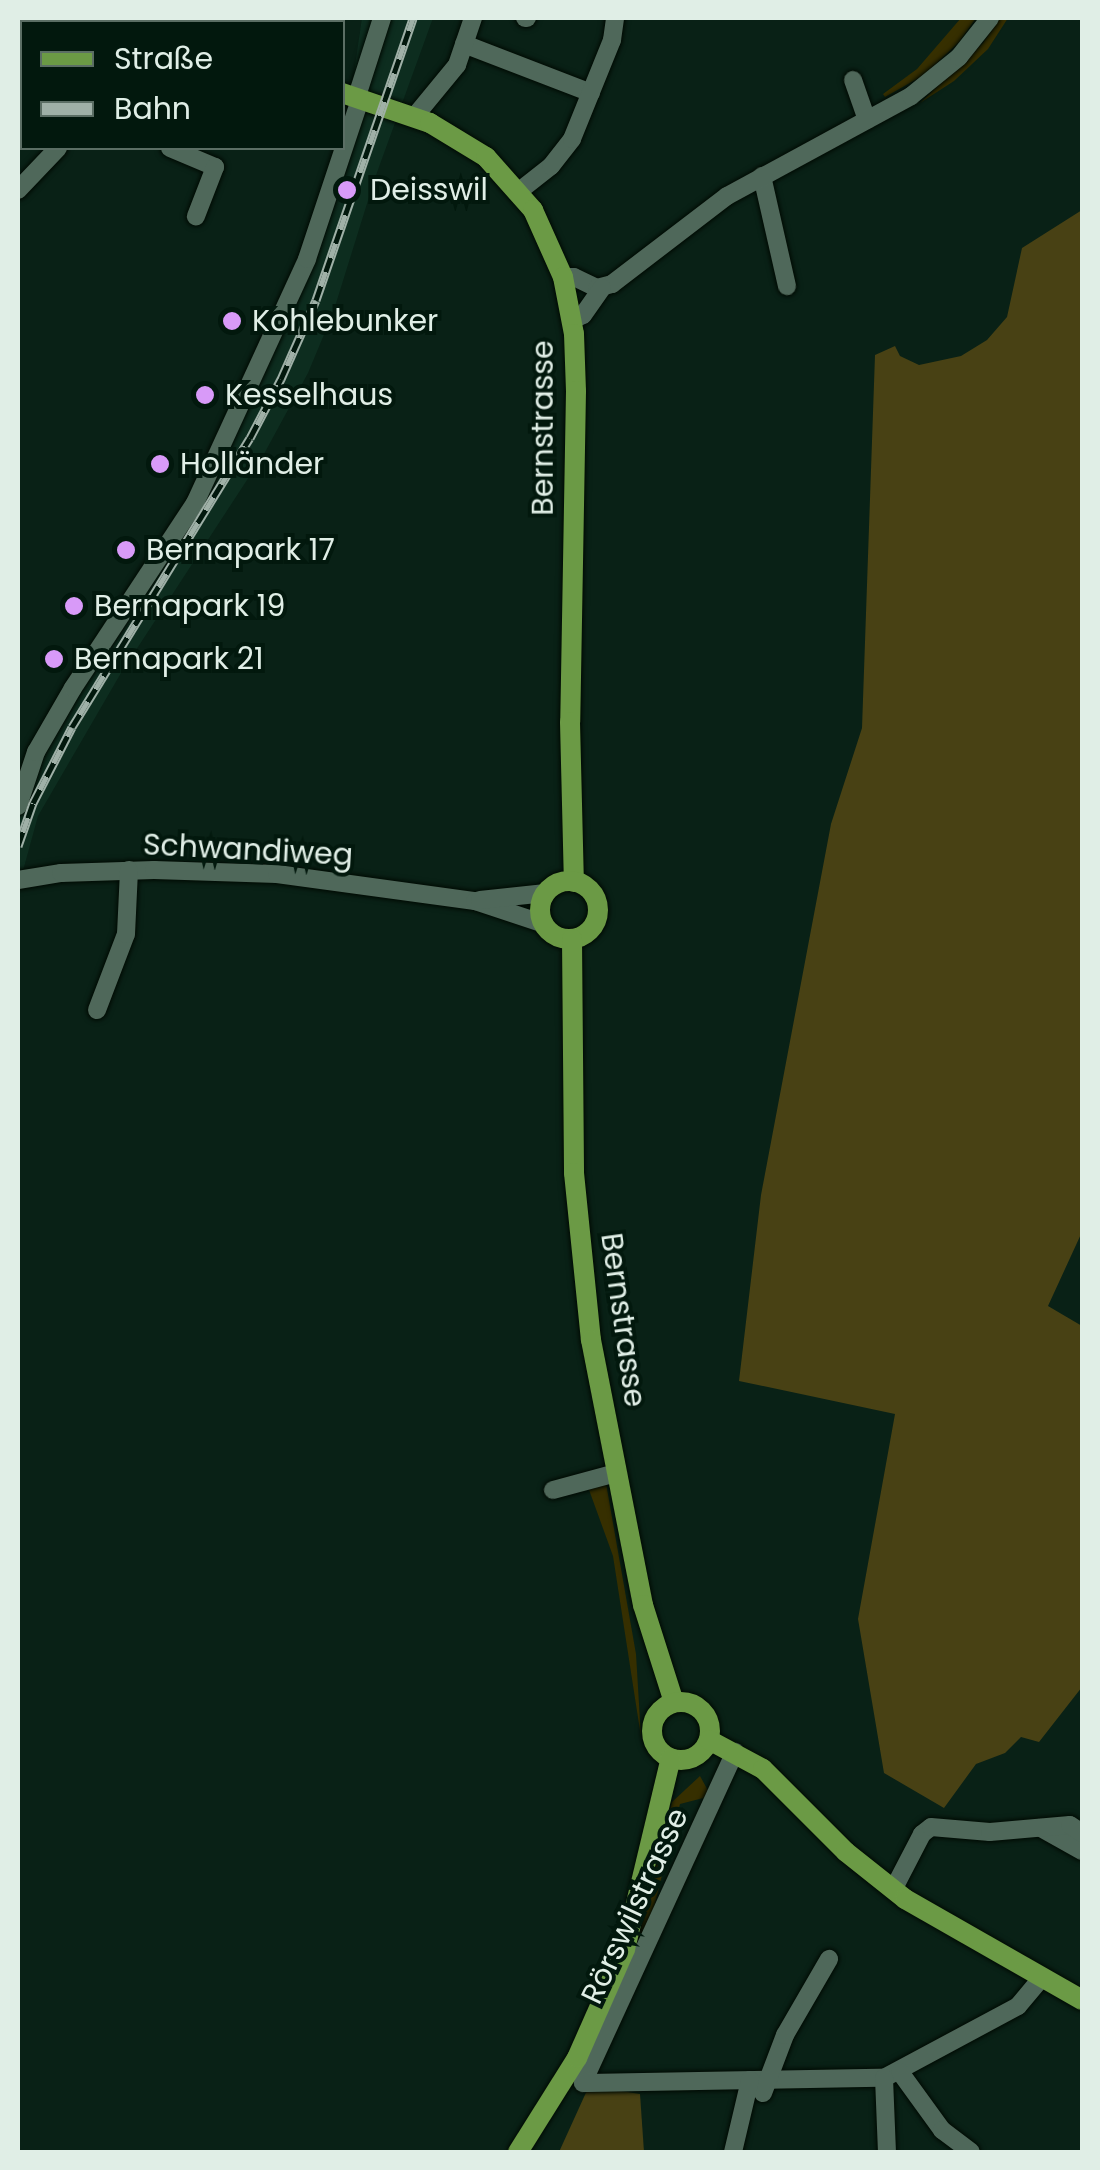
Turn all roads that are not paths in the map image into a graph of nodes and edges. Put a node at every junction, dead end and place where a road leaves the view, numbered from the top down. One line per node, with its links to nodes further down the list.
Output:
1 (382, 18): 8 (street)
2 (472, 18): 5 (street)
3 (615, 18): 7 (street)
4 (990, 18): 10 (street)
5 (464, 44): 7 (street); 9 (street)
6 (853, 80): 10 (street)
7 (591, 93): 17 (street)
8 (353, 95): 9 (main road, Bernstrasse); 11 (street)
9 (415, 116): 17 (main road, Bernstrasse)
10 (867, 120): 15 (street)
11 (345, 124)
12 (56, 150): 16 (street)
13 (175, 150): 18 (street)
14 (338, 150): 23 (street)
15 (762, 176): 20 (street); 21 (street)
16 (18, 190)
17 (518, 192): 19 (main road, Bernstrasse)
18 (196, 216)
19 (563, 278): 21 (street); 22 (main road, Bernstrasse)
20 (787, 286)
21 (602, 288): 22 (street)
22 (573, 320): 26 (main road, Bernstrasse)
23 (18, 806)
24 (129, 870): 25 (street, Schwandiweg); 28 (street, Schwandiweg); 31 (street)
25 (18, 880)
26 (574, 882): 27 (main road); 30 (main road, Bernstrasse)
27 (546, 893): 28 (street, Schwandiweg); 29 (main road)
28 (475, 901): 29 (street, Schwandiweg)
29 (544, 924): 30 (main road)
30 (572, 939): 32 (main road, Bernstrasse)
31 (97, 1010)
32 (616, 1474): 33 (street); 34 (main road, Bernstrasse)
33 (553, 1490)
34 (674, 1702): 35 (main road); 37 (main road)
35 (708, 1740): 36 (main road); 37 (main road)
36 (735, 1752): 41 (main road); 46 (street, Rörswilstrasse)
37 (671, 1758): 47 (main road)
38 (1041, 1828): 39 (street); 40 (street); 41 (street)
39 (1078, 1828)
40 (1082, 1852)
41 (893, 1890): 43 (main road)
42 (828, 1958): 46 (street)
43 (1042, 1978): 44 (main road); 45 (street)
44 (1082, 2000)
45 (892, 2075): 46 (street); 49 (street); 50 (street)
46 (760, 2084): 48 (street)
47 (518, 2152)
48 (732, 2152)
49 (888, 2152)
50 (971, 2152)

